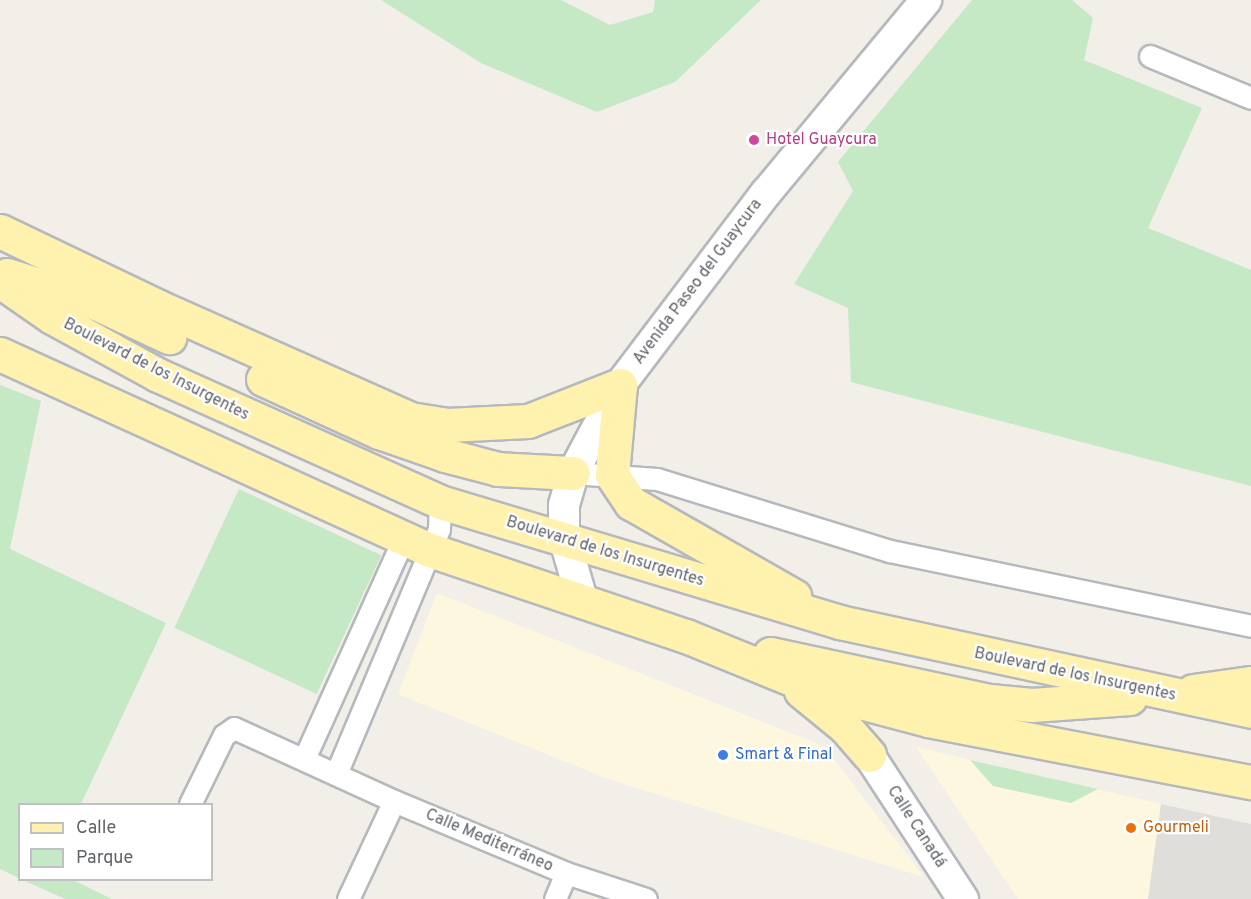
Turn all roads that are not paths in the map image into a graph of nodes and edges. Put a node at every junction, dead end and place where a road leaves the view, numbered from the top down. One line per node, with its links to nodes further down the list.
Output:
1 (926, 0): 8 (street, Avenida Paseo del Guaycura)
2 (1150, 56): 3 (street)
3 (1251, 98)
4 (0, 231): 8 (main road)
5 (0, 273): 9 (main road)
6 (0, 281): 11 (main road, Boulevard de los Insurgentes)
7 (0, 354): 13 (main road)
8 (620, 385): 9 (street, Avenida Paseo del Guaycura); 10 (main road)
9 (573, 473): 10 (street); 12 (street, Avenida Paseo del Guaycura)
10 (612, 475): 15 (main road); 16 (street)
11 (440, 502): 12 (main road, Boulevard de los Insurgentes); 13 (street)
12 (564, 537): 14 (street, Avenida Paseo del Guaycura); 15 (main road, Boulevard de los Insurgentes)
13 (417, 544): 14 (main road); 18 (street); 21 (street)
14 (583, 603): 17 (main road)
15 (840, 622): 22 (main road, Boulevard de los Insurgentes)
16 (1251, 626)
17 (686, 636): 19 (main road); 22 (main road)
18 (345, 672): 21 (street); 25 (street)
19 (781, 674): 24 (main road); 27 (main road)
20 (1251, 683): 22 (main road)
21 (375, 684): 26 (street)
22 (1166, 695): 23 (main road, Boulevard de los Insurgentes)
23 (1251, 711)
24 (869, 755): 34 (street, Calle Canadá)
25 (304, 759): 26 (street, Calle Mediterráneo); 29 (street, Calle Mediterráneo)
26 (336, 774): 28 (street, Calle Mediterráneo)
27 (1251, 782)
28 (394, 801): 30 (street, Calle Mediterráneo); 31 (street)
29 (191, 803)
30 (566, 873): 32 (street); 33 (street, Calle Mediterráneo)
31 (348, 899)
32 (555, 899)
33 (646, 899)
34 (963, 899)

